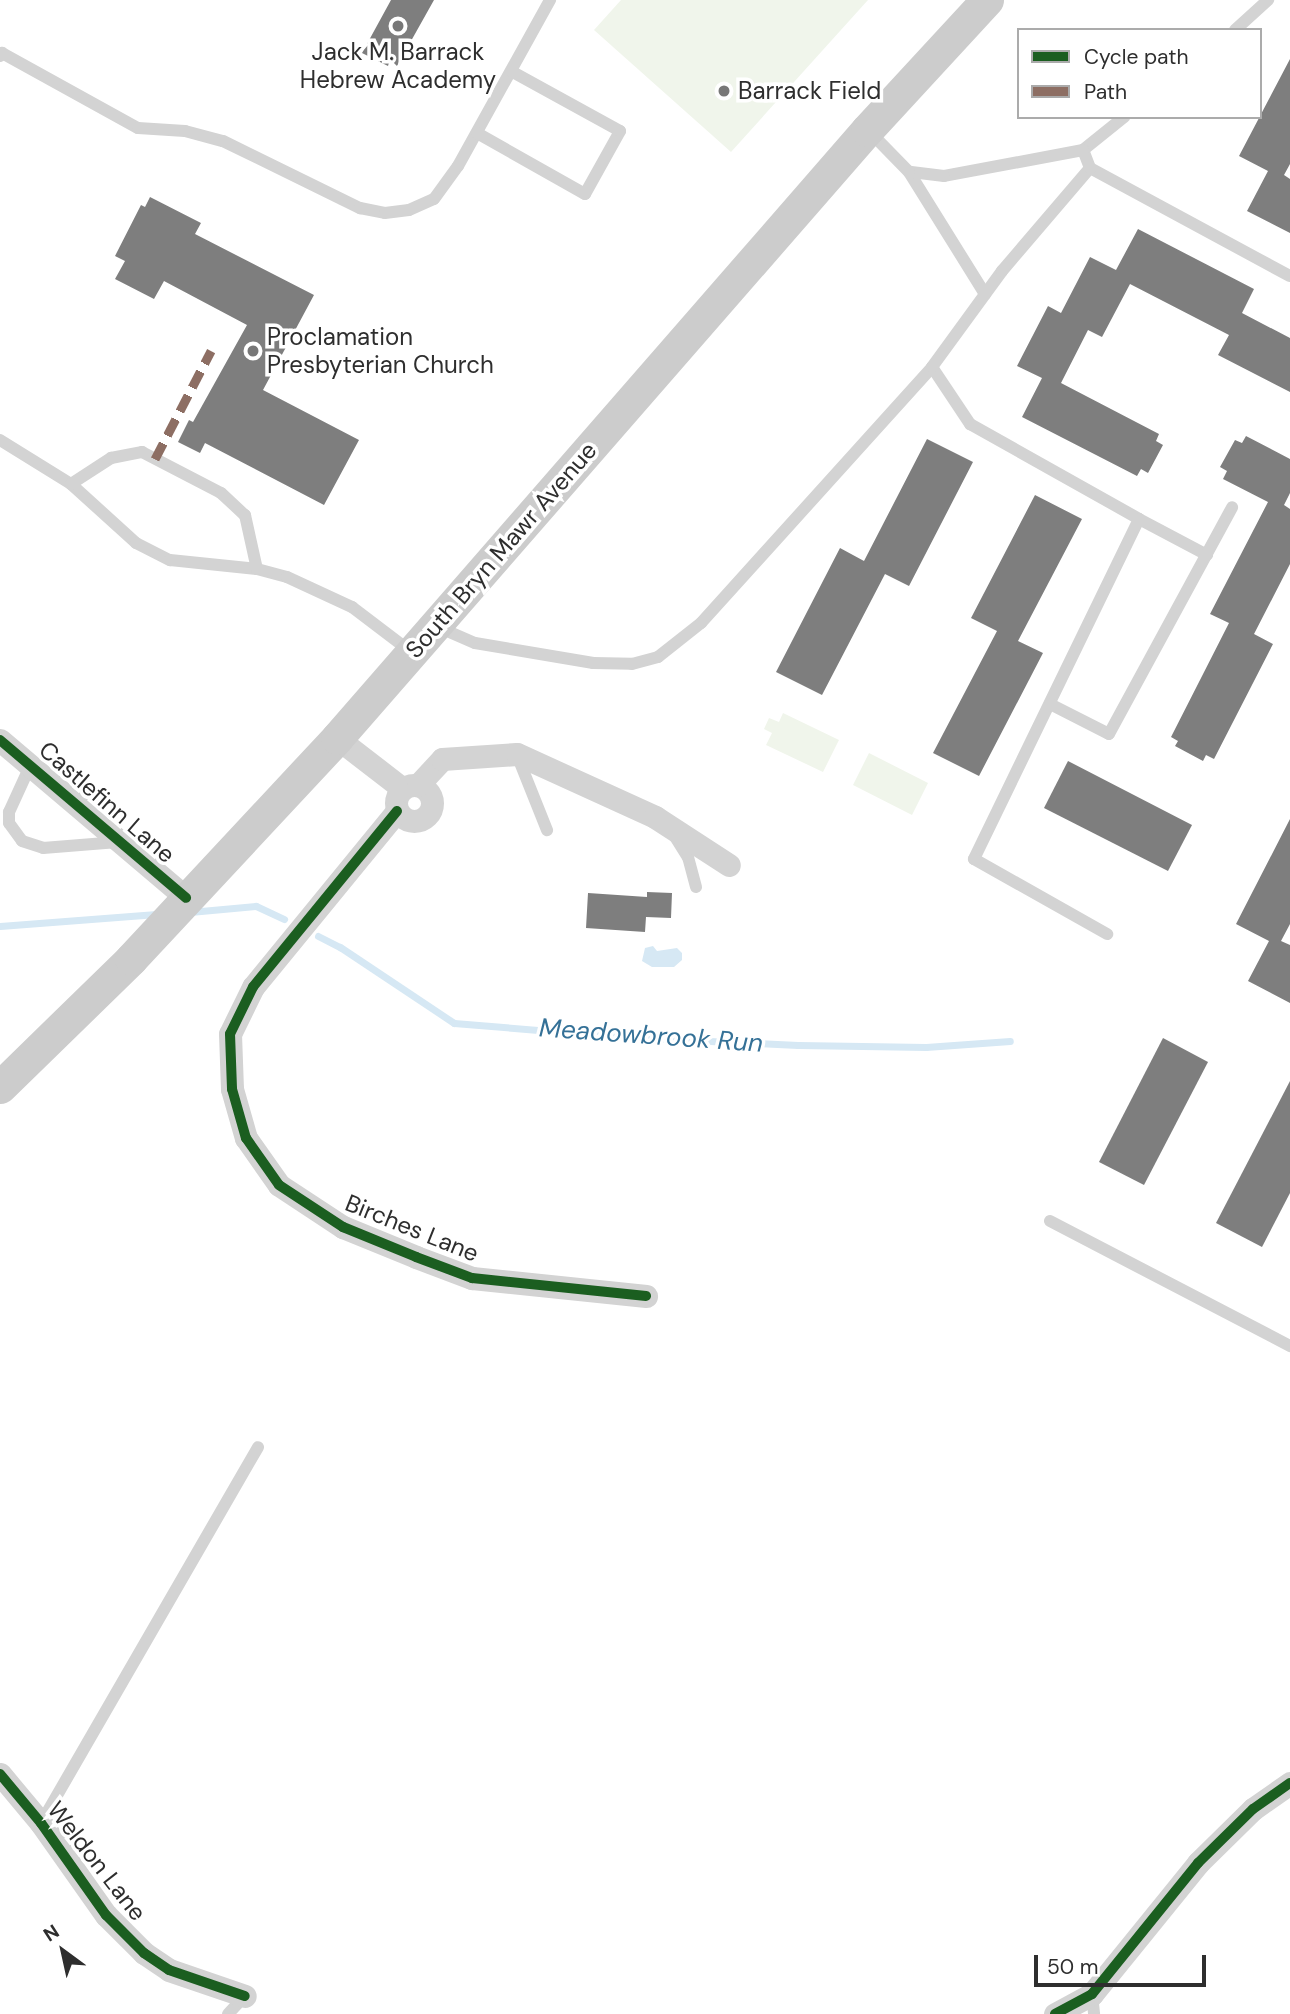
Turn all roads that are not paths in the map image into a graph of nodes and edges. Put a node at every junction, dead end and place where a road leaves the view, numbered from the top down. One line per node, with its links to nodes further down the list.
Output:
1 (550, 0): 6 (lane)
2 (987, 0): 8 (main road, South Bryn Mawr Avenue)
3 (1268, 0): 4 (lane)
4 (1237, 28)
5 (0, 56): 9 (lane)
6 (511, 71): 9 (lane); 9 (lane)
7 (1122, 119): 10 (lane)
8 (867, 130): 12 (lane); 22 (main road, South Bryn Mawr Avenue)
9 (477, 133)
10 (1083, 150): 11 (lane); 12 (lane)
11 (1090, 168): 13 (lane); 14 (lane)
12 (909, 172): 14 (lane)
13 (1290, 276)
14 (985, 294): 15 (lane)
15 (932, 367): 19 (lane); 22 (lane)
16 (0, 440): 17 (lane)
17 (71, 484): 21 (lane); 21 (lane)
18 (1231, 507): 20 (lane)
19 (1139, 519): 20 (lane); 24 (lane)
20 (1206, 555): 24 (lane)
21 (257, 569): 23 (lane)
22 (435, 625): 23 (main road, South Bryn Mawr Avenue)
23 (411, 652): 25 (main road, South Bryn Mawr Avenue)
24 (1051, 704): 37 (lane)
25 (337, 738): 29 (street); 36 (main road, South Bryn Mawr Avenue)
26 (0, 740): 28 (street, Castlefinn Lane)
27 (517, 754): 29 (street, Birches Lane); 31 (street, Birches Lane); 32 (lane)
28 (31, 764): 33 (street, Castlefinn Lane); 33 (lane)
29 (410, 787): 30 (street, Birches Lane); 30 (street)
30 (397, 811): 40 (street, Birches Lane)
31 (668, 825): 34 (street, Birches Lane); 35 (lane)
32 (547, 830)
33 (121, 841): 36 (street, Castlefinn Lane)
34 (729, 864)
35 (696, 887)
36 (182, 902): 38 (main road, South Bryn Mawr Avenue)
37 (1107, 934)
38 (0, 1087)
39 (1050, 1221): 41 (lane)
40 (646, 1296)
41 (1290, 1346)
42 (258, 1447): 45 (lane)
43 (0, 1774): 45 (street, Weldon Lane)
44 (1290, 1783): 47 (street)
45 (41, 1823): 46 (street, Weldon Lane)
46 (246, 1996): 48 (lane)
47 (1093, 2004): 49 (street)
48 (228, 2014)
49 (1055, 2014)

